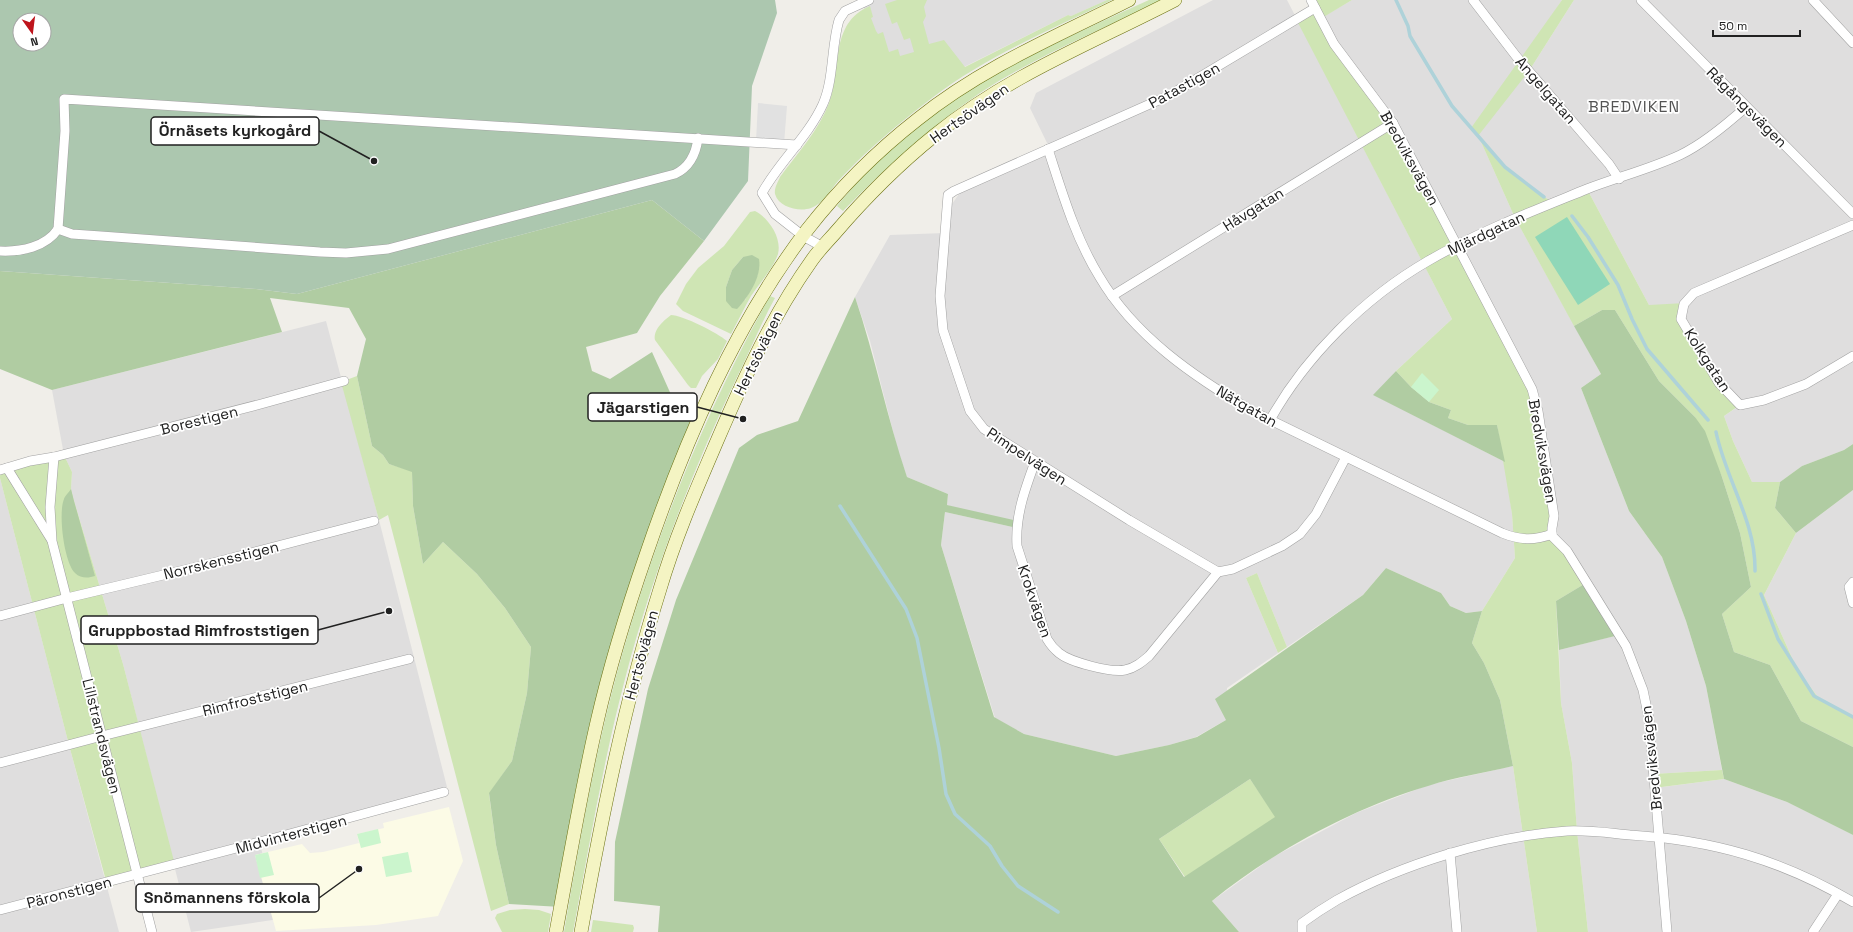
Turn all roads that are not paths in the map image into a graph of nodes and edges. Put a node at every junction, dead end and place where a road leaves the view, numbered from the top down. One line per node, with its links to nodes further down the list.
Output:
1 (868, 0): 12 (street)
2 (1129, 0): 18 (main road, Hertsövägen)
3 (1175, 0): 20 (main road, Hertsövägen)
4 (1473, 0): 14 (street, Angelgatan)
5 (1641, 0): 9 (street, Rågångsvägen)
6 (1814, 0): 8 (street)
7 (1313, 4): 10 (street, Bredviksvägen); 13 (street, Patastigen)
8 (1853, 43)
9 (1746, 107): 14 (street, Mjärdgatan); 15 (street, Rågångsvägen)
10 (1393, 123): 19 (street, Bredviksvägen); 22 (street, Håvgatan)
11 (698, 138): 12 (street); 17 (street); 17 (street)
12 (797, 144): 18 (street)
13 (1048, 149): 22 (street, Nätgatan); 28 (street, Pimpelvägen)
14 (1619, 178): 19 (street, Mjärdgatan)
15 (1853, 214)
16 (1853, 225): 23 (street, Kolkgatan)
17 (58, 229): 21 (street)
18 (802, 236): 20 (street); 49 (main road, Hertsövägen)
19 (1457, 245): 25 (street, Mjärdgatan); 31 (street, Bredviksvägen)
20 (823, 247): 50 (main road, Hertsövägen)
21 (0, 251)
22 (1112, 296): 25 (street, Nätgatan)
23 (1853, 356)
24 (344, 381): 26 (street, Borestigen)
25 (1270, 420): 27 (street, Nätgatan)
26 (54, 457): 29 (street, Lillstrandsvägen); 32 (street, Lillstrandsvägen)
27 (1346, 458): 31 (street, Nätgatan); 33 (street)
28 (1036, 462): 33 (street, Pimpelvägen); 33 (street, Krokvägen)
29 (4, 469): 32 (street, Lillstrandsvägen)
30 (374, 521): 35 (street, Norrskensstigen)
31 (1552, 534): 42 (street, Bredviksvägen)
32 (52, 540): 35 (street, Lillstrandsvägen)
33 (1218, 572)
34 (1853, 582): 36 (street)
35 (67, 598): 37 (street, Norrskensstigen); 39 (street, Lillstrandsvägen)
36 (1853, 603)
37 (0, 616)
38 (409, 659): 39 (street, Rimfroststigen)
39 (102, 736): 40 (street, Rimfroststigen); 44 (street, Lillstrandsvägen)
40 (0, 763)
41 (444, 792): 44 (street, Midvinterstigen)
42 (1659, 837): 43 (street); 45 (street); 53 (street, Bredviksvägen)
43 (1450, 853): 51 (street); 52 (street)
44 (137, 874): 47 (street, Päronstigen); 48 (street, Lillstrandsvägen)
45 (1838, 894): 46 (street); 54 (street)
46 (1853, 902)
47 (0, 910)
48 (152, 932)
49 (556, 932)
50 (581, 932)
51 (1302, 932)
52 (1457, 932)
53 (1667, 932)
54 (1813, 932)

